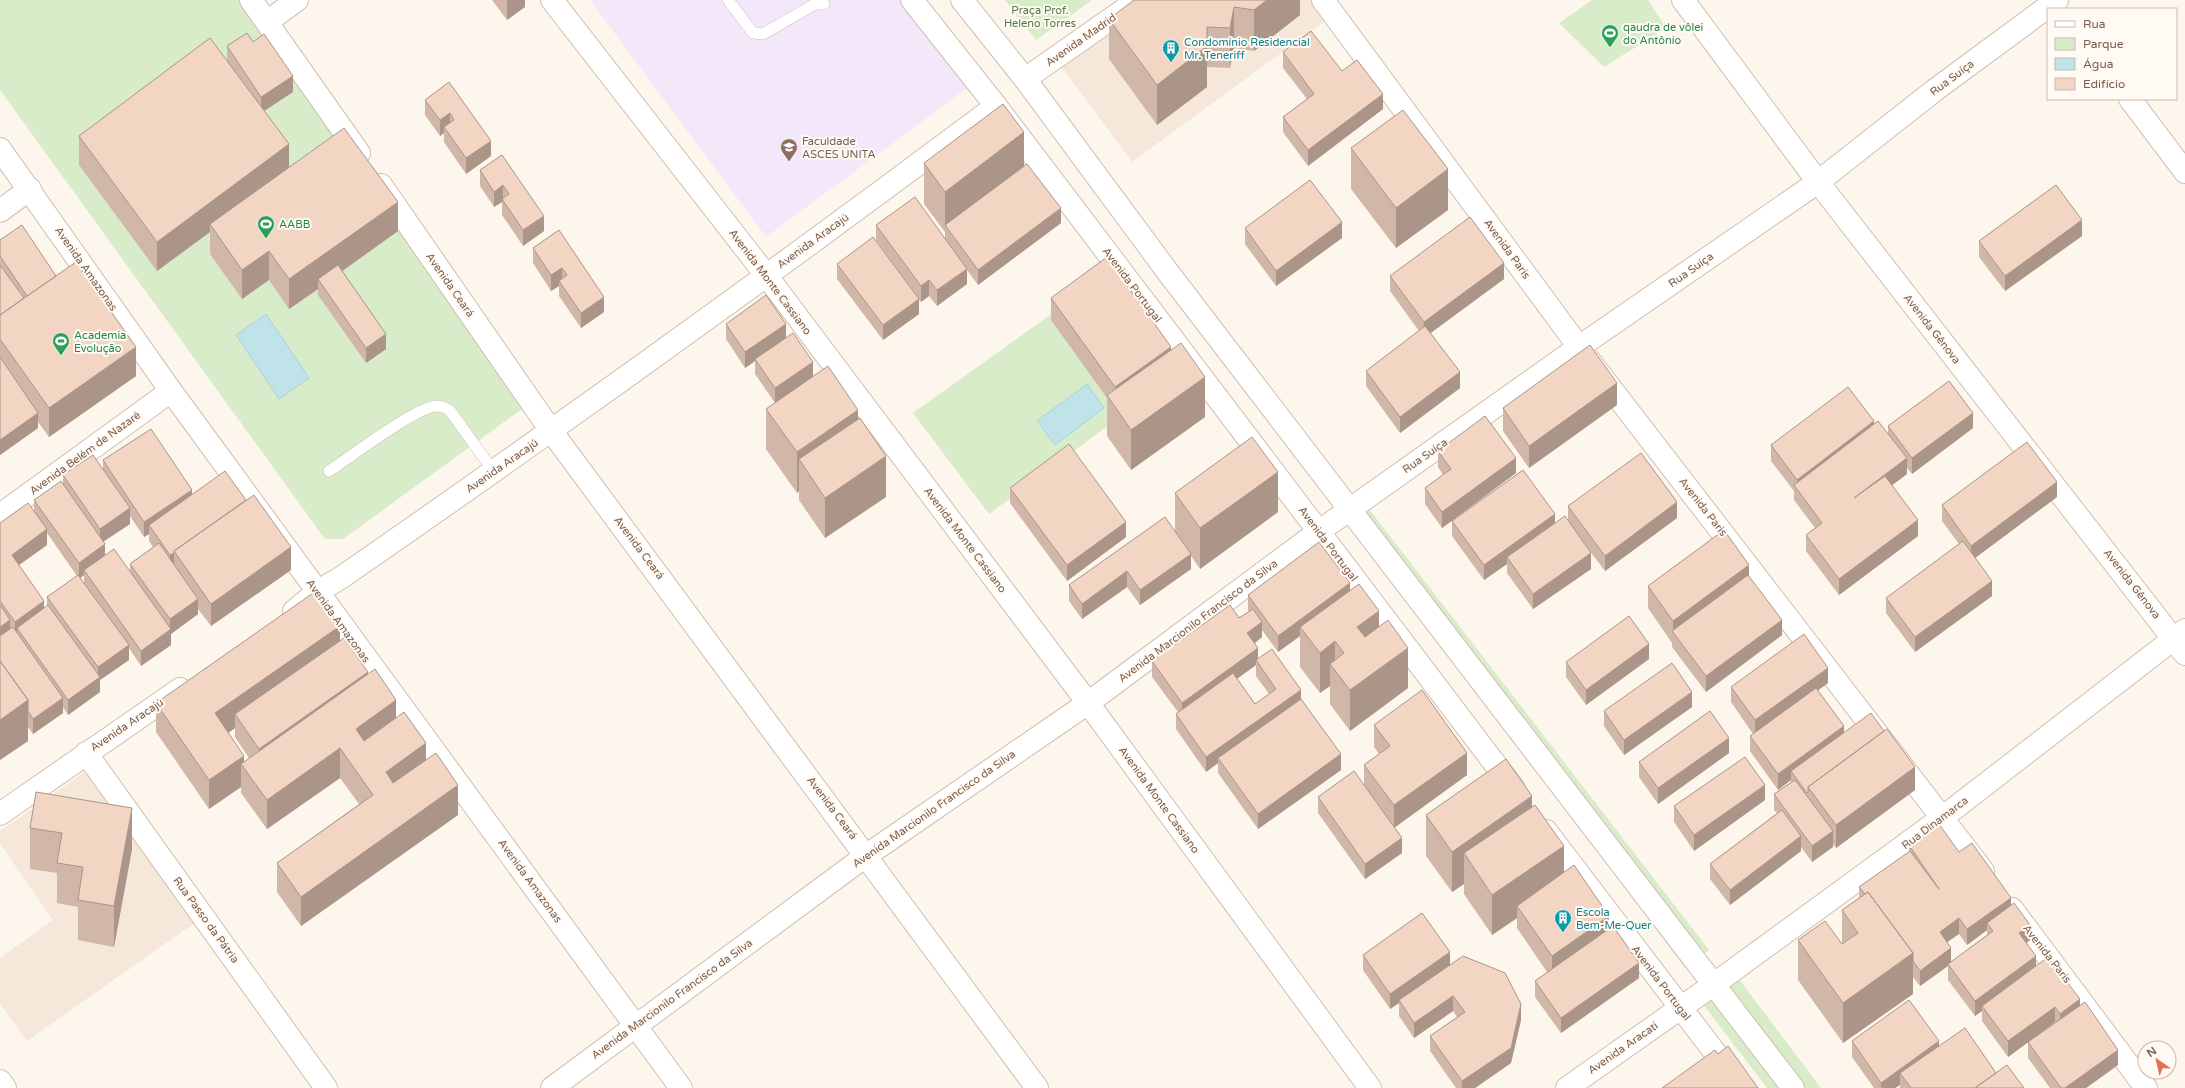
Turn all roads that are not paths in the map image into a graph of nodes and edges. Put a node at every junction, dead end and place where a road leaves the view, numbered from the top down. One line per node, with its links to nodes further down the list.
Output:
1 (251, 0): 12 (street, Avenida Ceará)
2 (297, 0): 12 (street)
3 (552, 0): 21 (street, Avenida Monte Cassiano)
4 (728, 0): 11 (lane)
5 (912, 0): 15 (street, Avenida Portugal)
6 (962, 0): 13 (street)
7 (1138, 0): 13 (street, Avenida Madrid)
8 (1323, 0): 22 (street, Avenida Paris)
9 (1683, 0): 18 (street, Avenida Gênova)
10 (2057, 0): 18 (street, Rua Suíça)
11 (824, 4)
12 (267, 22): 24 (street, Avenida Ceará)
13 (1025, 79): 27 (street)
14 (2131, 100): 17 (street)
15 (996, 106): 21 (street, Avenida Aracajú); 29 (street, Avenida Portugal)
16 (0, 149): 19 (street, Avenida Amazonas)
17 (2185, 172)
18 (1818, 182): 22 (street, Rua Suíça); 32 (street, Avenida Gênova)
19 (30, 189): 20 (street); 23 (street, Avenida Amazonas)
20 (0, 211)
21 (766, 275): 24 (street, Avenida Aracajú); 34 (street, Avenida Monte Cassiano)
22 (1579, 347): 27 (street, Rua Suíça); 37 (street, Avenida Paris)
23 (171, 392): 28 (street, Avenida Belém de Nazaré); 30 (street, Avenida Amazonas)
24 (552, 432): 26 (street, Avenida Aracajú); 38 (street, Avenida Ceará)
25 (329, 472): 26 (lane)
26 (494, 472): 30 (street, Avenida Aracajú)
27 (1350, 510): 29 (street, Rua Suíça); 39 (street)
28 (0, 515)
29 (1318, 532): 34 (street, Avenida Marcionilo Francisco da Silva); 40 (street, Avenida Portugal)
30 (316, 592): 31 (street, Avenida Aracajú); 41 (street, Avenida Amazonas)
31 (280, 620)
32 (2181, 641): 37 (street, Rua Dinamarca)
33 (196, 678): 35 (street, Avenida Aracajú)
34 (1088, 703): 38 (street, Avenida Marcionilo Francisco da Silva); 48 (street, Avenida Monte Cassiano)
35 (86, 753): 36 (street, Avenida Aracajú); 44 (street, Rua Passo da Pátria)
36 (0, 814)
37 (1942, 818): 39 (street, Rua Dinamarca); 52 (street, Avenida Paris)
38 (867, 855): 41 (street, Avenida Marcionilo Francisco da Silva); 47 (street, Avenida Ceará)
39 (1713, 985): 40 (street, Rua Dinamarca); 51 (street)
40 (1680, 1008): 49 (street, Avenida Aracati); 50 (street, Avenida Portugal)
41 (637, 1026): 45 (street, Avenida Marcionilo Francisco da Silva); 46 (street, Avenida Amazonas)
42 (0, 1081): 43 (street)
43 (5, 1088)
44 (326, 1088)
45 (552, 1088)
46 (681, 1088)
47 (1037, 1088)
48 (1370, 1088)
49 (1567, 1088)
50 (1742, 1088)
51 (1793, 1088)
52 (2146, 1088)

